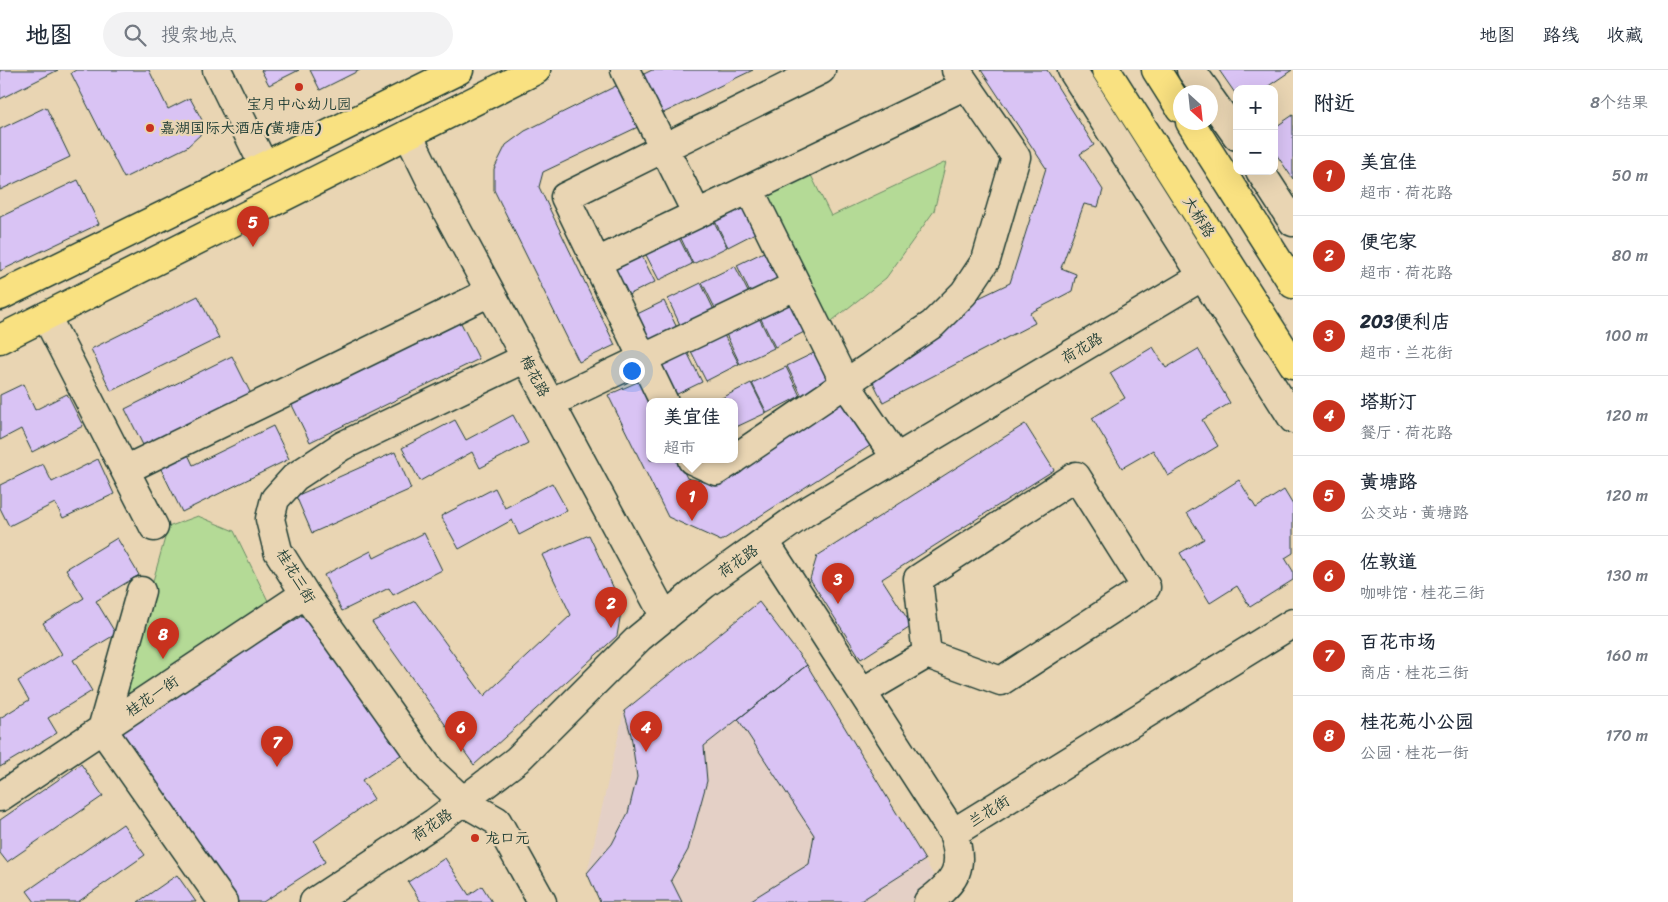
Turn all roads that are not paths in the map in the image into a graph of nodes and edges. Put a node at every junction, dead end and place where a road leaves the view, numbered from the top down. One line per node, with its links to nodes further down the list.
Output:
1 (217, 70): 18 (street)
2 (459, 70): 18 (main road)
3 (536, 70): 16 (main road)
4 (625, 70): 17 (street)
5 (821, 70): 17 (street)
6 (1072, 70): 24 (street)
7 (1106, 70): 29 (main road, 大桥路)
8 (1156, 70): 12 (main road)
9 (1191, 70): 11 (street)
10 (961, 77): 20 (street); 35 (street)
11 (1202, 85)
12 (1173, 97)
13 (1218, 109): 15 (street)
14 (1195, 130): 25 (main road)
15 (1233, 130)
16 (408, 134): 27 (street, 梅花路); 30 (main road)
17 (664, 148): 21 (street); 23 (street)
18 (264, 166): 28 (main road)
19 (1263, 175): 22 (street)
20 (750, 188): 21 (street); 26 (street)
21 (697, 214): 23 (street)
22 (1293, 220)
23 (597, 262): 33 (street)
24 (1203, 276): 39 (street); 41 (street, 荷花路)
25 (1293, 284)
26 (797, 285): 33 (street); 35 (street)
27 (490, 292): 32 (street, 梅花路); 44 (street)
28 (0, 296)
29 (1259, 311): 34 (main road, 大桥路); 38 (street)
30 (46, 316): 31 (main road); 44 (street)
31 (0, 339)
32 (526, 358): 37 (street, 梅花路); 48 (street, 桂花三街)
33 (643, 359): 36 (street); 37 (street)
34 (1293, 364)
35 (845, 382): 40 (street); 41 (street)
36 (662, 398)
37 (550, 403): 49 (street, 梅花路)
38 (1293, 407)
39 (1293, 419)
40 (738, 456)
41 (896, 458): 46 (street, 荷花路)
42 (699, 463): 43 (street)
43 (728, 463)
44 (125, 470): 45 (street)
45 (154, 527)
46 (765, 542): 49 (street, 荷花路); 52 (street, 兰花街)
47 (141, 592): 53 (street)
48 (304, 594): 53 (street, 桂花一街); 55 (street, 桂花三街)
49 (665, 617): 55 (street, 荷花路)
50 (1293, 622): 56 (street, 兰花街)
51 (927, 654): 51 (street); 52 (street)
52 (862, 692): 56 (street, 兰花街)
53 (102, 729): 54 (street, 桂花一街); 57 (street)
54 (0, 797)
55 (464, 802): 58 (street, 荷花路); 59 (street, 桂花三街)
56 (953, 833): 60 (street)
57 (223, 902)
58 (314, 902)
59 (542, 902)
60 (928, 902)

